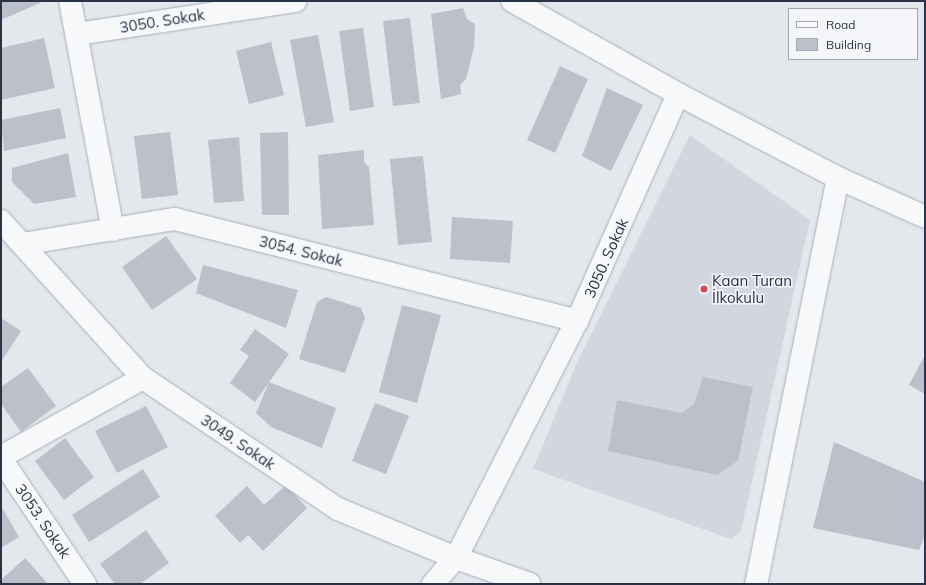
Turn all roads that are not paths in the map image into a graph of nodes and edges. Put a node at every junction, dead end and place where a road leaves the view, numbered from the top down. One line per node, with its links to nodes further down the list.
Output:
1 (70, 1): 4 (street)
2 (296, 1): 4 (street, 3050. Sokak)
3 (512, 1): 5 (street)
4 (76, 34): 9 (street)
5 (678, 94): 6 (street); 11 (street, 3050. Sokak)
6 (838, 178): 7 (street); 18 (street)
7 (925, 217)
8 (1, 221): 10 (street, 3049. Sokak)
9 (113, 230): 10 (street, 3054. Sokak); 11 (street, 3054. Sokak)
10 (22, 244): 12 (street, 3049. Sokak)
11 (577, 321): 14 (street, 3050. Sokak)
12 (143, 378): 13 (street); 14 (street, 3049. Sokak)
13 (1, 458): 15 (street, 3053. Sokak)
14 (456, 558): 16 (street, 3050. Sokak); 17 (street, 3049. Sokak)
15 (85, 584)
16 (433, 584)
17 (530, 584)
18 (756, 584)

